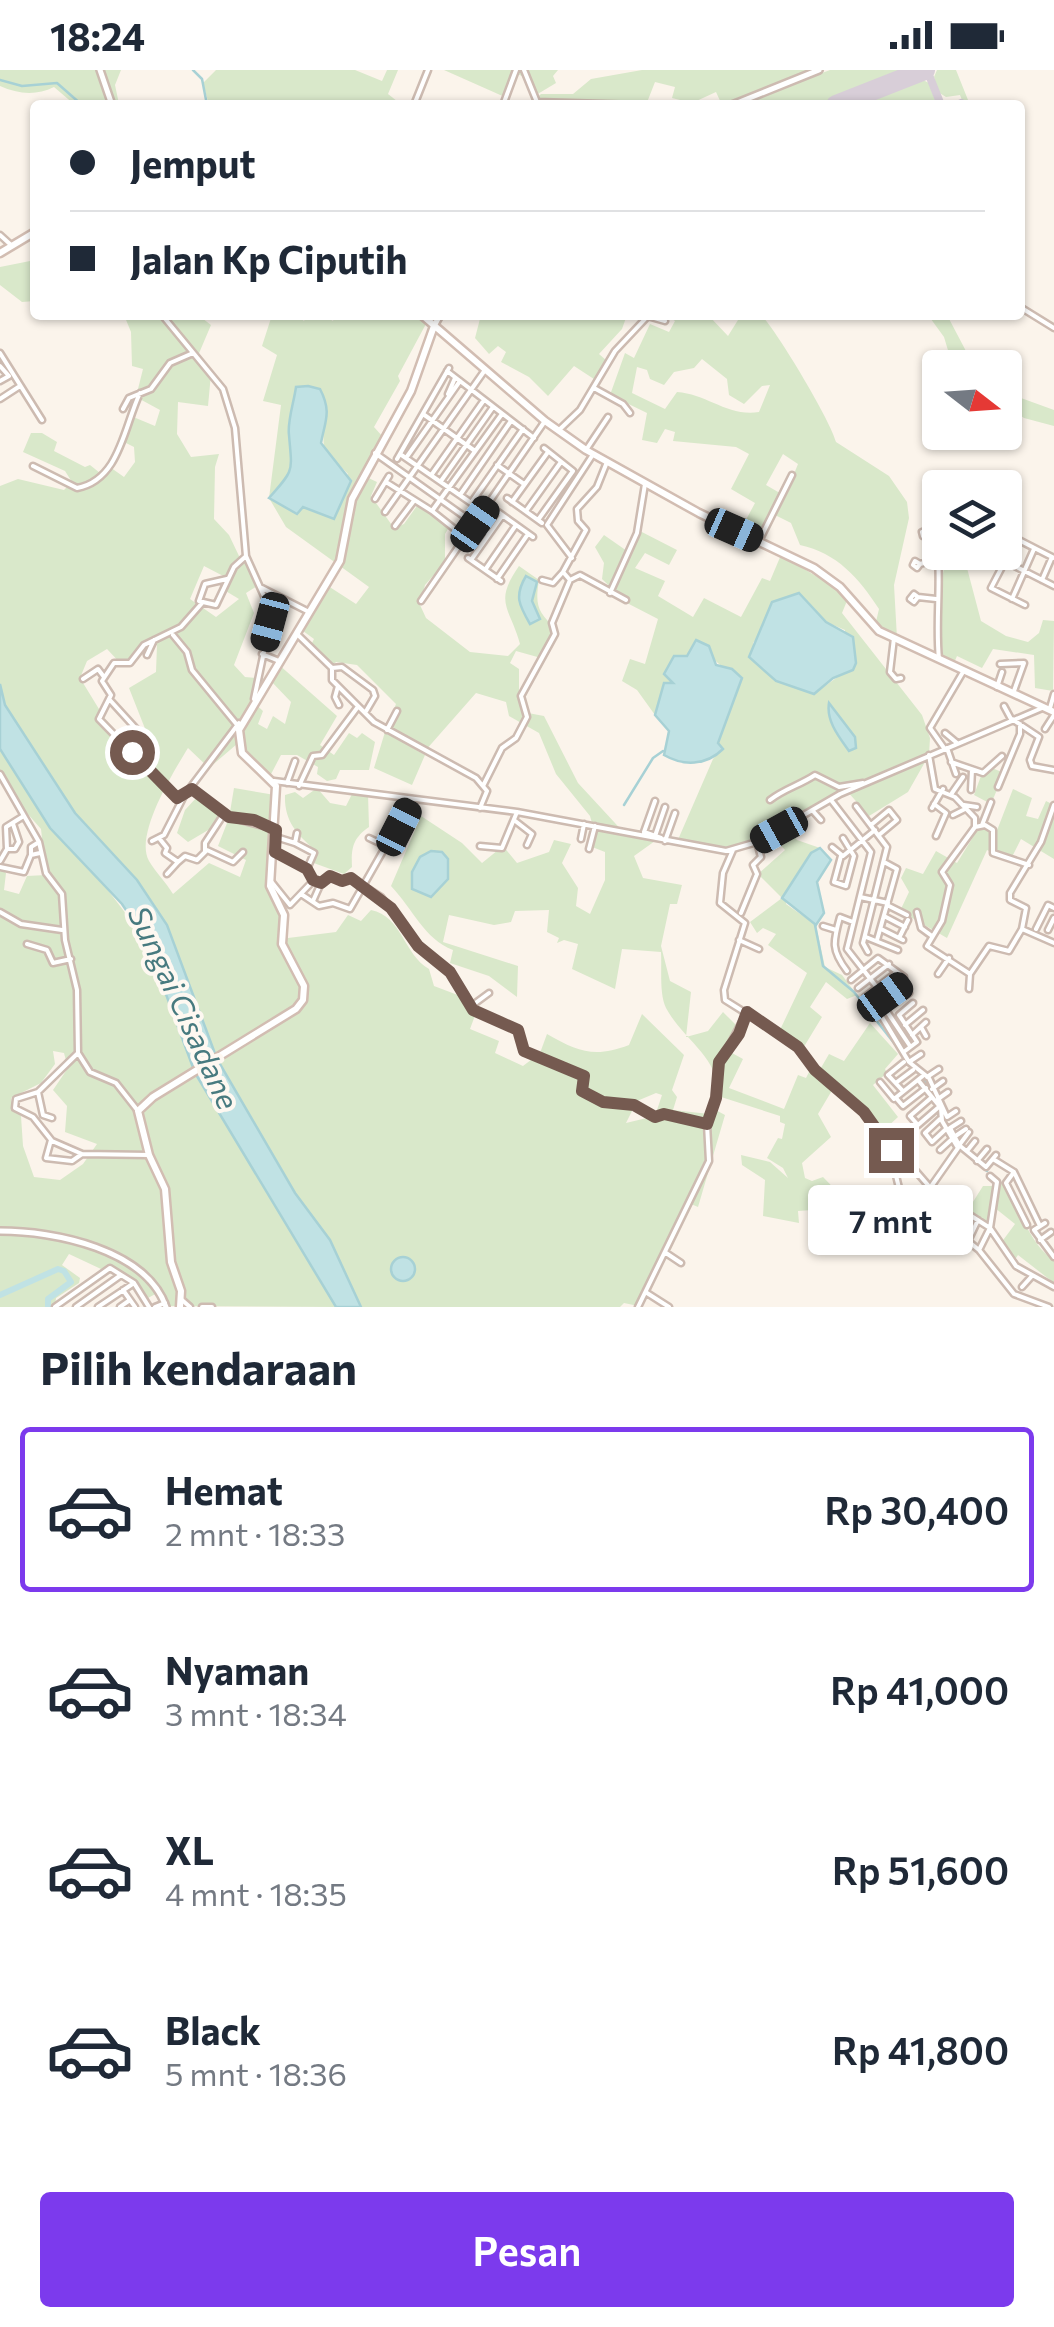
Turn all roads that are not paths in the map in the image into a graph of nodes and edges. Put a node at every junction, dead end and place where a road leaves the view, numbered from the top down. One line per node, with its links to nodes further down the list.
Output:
1 (100, 70): 7 (street)
2 (428, 70): 8 (street)
3 (516, 70): 9 (street)
4 (524, 70): 10 (street)
5 (819, 70): 6 (street)
6 (805, 72): 11 (street)
7 (110, 100)
8 (416, 100)
9 (504, 100)
10 (535, 100)
11 (743, 100)
12 (0, 235): 14 (street)
13 (30, 235): 14 (main road)
14 (11, 246): 15 (main road)
15 (0, 253)
16 (1025, 311): 24 (street)
17 (167, 320): 26 (street)
18 (427, 320): 23 (main road)
19 (437, 320): 23 (street)
20 (642, 320): 32 (street)
21 (661, 320): 22 (street)
22 (665, 321)
23 (434, 326): 28 (main road); 55 (main road)
24 (1054, 328)
25 (0, 353): 31 (street)
26 (194, 353): 34 (street); 86 (street)
27 (0, 366): 30 (street)
28 (488, 372): 33 (street); 46 (main road)
29 (458, 380): 33 (street); 40 (street); 44 (street)
30 (0, 381)
31 (20, 386): 35 (street); 43 (street)
32 (594, 388): 39 (street); 49 (street)
33 (472, 391): 36 (street); 47 (street)
34 (140, 394): 38 (street); 60 (street)
35 (0, 398)
36 (484, 400): 37 (street); 50 (street)
37 (493, 407): 41 (street); 52 (street)
38 (122, 409)
39 (630, 413)
40 (423, 414): 44 (street); 56 (street)
41 (502, 414): 45 (street); 53 (street)
42 (608, 417): 54 (street)
43 (42, 420)
44 (432, 420): 47 (street); 56 (street)
45 (511, 421): 48 (street); 71 (street)
46 (546, 425): 49 (main road); 51 (street)
47 (445, 430): 50 (street); 61 (street)
48 (523, 430): 51 (street); 59 (street)
49 (558, 431): 54 (main road)
50 (457, 438): 52 (street); 64 (street)
51 (536, 439): 62 (street)
52 (466, 445): 53 (street); 66 (street)
53 (475, 451): 69 (street)
54 (590, 452): 58 (main road); 87 (street)
55 (374, 453): 65 (street); 109 (main road)
56 (406, 458): 61 (street)
57 (561, 462): 67 (street); 77 (street); 77 (street)
58 (607, 462): 68 (main road); 87 (street)
59 (497, 465): 62 (street); 71 (street)
60 (33, 466)
61 (418, 467): 64 (street); 65 (street)
62 (510, 475): 67 (street); 78 (street)
63 (792, 475): 83 (street)
64 (430, 476): 66 (street)
65 (410, 478): 70 (street); 74 (street)
66 (441, 482): 69 (street)
67 (524, 484): 77 (street)
68 (645, 484): 83 (main road); 101 (street)
69 (450, 488): 71 (street); 74 (street)
70 (400, 492): 72 (street); 73 (street); 76 (street)
71 (460, 495)
72 (376, 499)
73 (414, 501): 75 (street); 79 (street)
74 (441, 501): 75 (street); 78 (street)
75 (432, 511): 82 (street)
76 (385, 512)
77 (526, 512)
78 (475, 524): 81 (street); 82 (street)
79 (395, 526)
80 (516, 526): 81 (street); 89 (street); 89 (street)
81 (489, 534): 89 (street)
82 (466, 538): 106 (street)
83 (760, 541): 112 (main road)
84 (1022, 543): 85 (street)
85 (1034, 549): 88 (street); 94 (street)
86 (246, 556): 95 (street); 100 (street)
87 (572, 558): 93 (street)
88 (1053, 558): 98 (street)
89 (486, 570)
90 (939, 570): 103 (street)
91 (999, 570): 104 (street)
92 (1019, 570): 94 (street)
93 (563, 572): 96 (street); 97 (street)
94 (1023, 572): 98 (street); 104 (street)
95 (227, 579): 107 (street); 107 (street)
96 (542, 580)
97 (570, 580): 101 (street); 162 (street)
98 (1042, 580): 99 (street)
99 (1054, 586)
100 (262, 588): 109 (street); 114 (street)
101 (610, 593): 105 (street)
102 (918, 598): 103 (street)
103 (936, 599): 116 (street)
104 (1012, 599): 108 (street)
105 (626, 600)
106 (421, 601)
107 (202, 602): 110 (street)
108 (1025, 605)
109 (309, 612): 111 (main road)
110 (172, 634): 113 (street); 139 (street)
111 (296, 634): 117 (main road); 119 (street)
112 (894, 638): 116 (main road); 124 (street)
113 (154, 640): 115 (street); 122 (street)
114 (262, 654): 117 (street); 130 (street)
115 (147, 655)
116 (939, 659): 120 (main road)
117 (279, 661): 130 (main road)
118 (1000, 664): 127 (street)
119 (332, 668): 125 (street); 137 (street)
120 (962, 672): 126 (main road); 145 (street)
121 (1002, 672): 126 (street)
122 (104, 677): 123 (street); 129 (street)
123 (83, 678)
124 (902, 678)
125 (338, 686): 132 (street); 134 (street)
126 (997, 686): 127 (main road)
127 (1013, 694): 136 (main road)
128 (1054, 694): 136 (street)
129 (108, 699): 148 (street); 148 (street)
130 (253, 701): 131 (street); 139 (main road)
131 (263, 703)
132 (340, 706)
133 (1004, 706): 138 (street)
134 (358, 707): 137 (street); 156 (street)
135 (397, 711): 142 (street)
136 (1050, 711): 138 (street); 141 (street)
137 (365, 713): 142 (street)
138 (1012, 719): 140 (street); 144 (street)
139 (240, 722): 158 (main road); 164 (street)
140 (1020, 724): 153 (street); 163 (street)
141 (1045, 729)
142 (387, 730): 162 (street)
143 (944, 734): 144 (street)
144 (956, 743): 145 (street)
145 (946, 748): 146 (street); 150 (street)
146 (929, 755): 160 (street); 165 (street)
147 (1002, 756): 152 (street)
148 (141, 759): 168 (street)
149 (296, 762): 151 (street)
150 (950, 762): 152 (street); 155 (street)
151 (292, 770): 156 (street); 159 (street)
152 (972, 770): 166 (street)
153 (1054, 773)
154 (0, 774): 185 (street)
155 (956, 774)
156 (304, 776): 161 (street)
157 (963, 777): 167 (street)
158 (274, 781): 159 (street); 195 (main road)
159 (286, 783): 161 (street)
160 (863, 784): 170 (street); 171 (street)
161 (298, 786): 169 (street)
162 (483, 786): 178 (street)
163 (998, 786)
164 (192, 789): 168 (street); 182 (street)
165 (944, 790): 167 (street); 197 (street)
166 (970, 790)
167 (950, 794): 176 (street)
168 (184, 796): 220 (street)
169 (412, 800): 178 (street); 208 (street)
170 (770, 800)
171 (830, 800): 180 (street); 202 (street)
172 (655, 801): 196 (street)
173 (991, 802): 190 (street)
174 (1054, 805): 223 (street)
175 (856, 806): 193 (street)
176 (964, 807): 177 (street); 184 (street); 192 (street)
177 (977, 807)
178 (480, 808): 181 (street)
179 (665, 808): 196 (street)
180 (812, 810): 187 (street); 204 (street)
181 (517, 812): 186 (street); 189 (street)
182 (224, 814): 195 (street); 214 (street)
183 (675, 814): 201 (street)
184 (953, 816)
185 (24, 817): 188 (street); 203 (street)
186 (514, 820): 206 (street); 207 (street)
187 (821, 820)
188 (12, 824): 210 (street); 210 (street)
189 (584, 824): 191 (street); 200 (street)
190 (982, 825): 192 (street); 223 (street)
191 (596, 826): 201 (street); 212 (street)
192 (974, 828): 253 (street)
193 (875, 830): 202 (street); 221 (street)
194 (297, 832): 205 (street)
195 (276, 833): 205 (street); 217 (main road)
196 (656, 836): 201 (street)
197 (936, 836)
198 (369, 838): 208 (street)
199 (843, 838): 211 (street)
200 (581, 840)
201 (665, 840): 213 (street)
202 (863, 840): 211 (street); 231 (street)
203 (39, 842): 215 (street); 218 (street)
204 (757, 842): 213 (street); 238 (street)
205 (295, 843): 224 (street)
206 (527, 845)
207 (480, 846)
208 (388, 847): 229 (street)
209 (832, 847): 219 (street)
210 (8, 849): 222 (street)
211 (852, 849): 219 (street); 219 (street)
212 (589, 850)
213 (734, 850): 238 (street)
214 (205, 851): 216 (street); 220 (street)
215 (42, 852): 218 (street); 248 (street)
216 (243, 852)
217 (275, 852): 224 (street); 226 (main road)
218 (31, 856): 222 (street)
219 (841, 856)
220 (178, 862): 225 (street)
221 (884, 862): 232 (street); 234 (street)
222 (0, 864)
223 (1029, 866): 247 (street)
224 (307, 869): 227 (street)
225 (167, 874)
226 (270, 880): 230 (street); 309 (main road)
227 (313, 880): 228 (street); 230 (street)
228 (321, 883): 229 (street); 233 (street)
229 (365, 886): 233 (street); 282 (street)
230 (302, 894): 233 (street)
231 (860, 896): 232 (street); 243 (street)
232 (875, 900): 234 (street); 252 (street)
233 (313, 902)
234 (887, 904): 240 (street); 245 (street)
235 (1054, 908): 250 (street)
236 (0, 912): 248 (street)
237 (918, 912): 253 (street)
238 (740, 915): 254 (street)
239 (833, 916): 241 (street)
240 (884, 916): 245 (street); 246 (street)
241 (840, 918): 243 (street); 249 (street)
242 (1054, 918): 251 (street)
243 (853, 922): 267 (street)
244 (823, 926): 249 (street)
245 (904, 927): 246 (street)
246 (881, 928): 256 (street)
247 (1022, 929): 257 (street); 271 (street)
248 (64, 930): 265 (street)
249 (836, 930): 259 (street)
250 (1036, 930)
251 (1048, 930)
252 (865, 936): 256 (street); 262 (street)
253 (932, 936): 264 (street)
254 (740, 940): 260 (street); 285 (street)
255 (824, 940): 259 (street)
256 (878, 940): 261 (street)
257 (1054, 943)
258 (27, 944): 265 (street)
259 (833, 947): 263 (street); 268 (street)
260 (758, 949)
261 (898, 950)
262 (868, 952)
263 (826, 957)
264 (949, 958): 270 (street); 271 (street)
265 (71, 959): 291 (street)
266 (889, 964): 267 (street); 269 (street); 272 (street)
267 (864, 970): 272 (street); 273 (street)
268 (847, 971)
269 (898, 972): 274 (street); 276 (street)
270 (938, 974)
271 (970, 974): 277 (street)
272 (871, 979): 275 (street); 276 (street)
273 (851, 980)
274 (904, 983): 280 (street); 280 (street)
275 (858, 988)
276 (878, 988): 279 (street); 280 (street)
277 (969, 989)
278 (489, 992): 282 (street)
279 (866, 997)
280 (885, 997): 283 (street)
281 (913, 1003): 287 (street)
282 (470, 1006): 313 (street)
283 (872, 1006)
284 (923, 1010): 287 (street)
285 (747, 1012): 313 (street); 320 (street)
286 (878, 1015): 290 (street)
287 (906, 1025): 288 (street)
288 (912, 1034): 289 (street); 290 (street)
289 (926, 1036)
290 (908, 1049): 293 (street)
291 (78, 1053): 302 (street); 309 (street)
292 (921, 1054): 293 (street)
293 (906, 1062): 295 (street); 300 (street)
294 (929, 1062): 295 (street)
295 (916, 1069): 297 (street); 300 (street)
296 (940, 1069): 297 (street)
297 (922, 1077): 301 (street); 303 (street)
298 (943, 1081): 301 (street)
299 (880, 1082): 305 (street)
300 (896, 1084): 303 (street)
301 (929, 1088): 305 (street); 306 (street)
302 (38, 1092): 311 (street); 314 (street)
303 (903, 1092): 305 (street)
304 (948, 1092): 306 (street)
305 (896, 1098)
306 (939, 1102): 306 (street); 307 (street); 310 (street)
307 (952, 1102)
308 (956, 1111): 310 (street)
309 (138, 1112): 326 (main road)
310 (945, 1117): 315 (street); 315 (street)
311 (52, 1118)
312 (961, 1122): 315 (street)
313 (707, 1124): 343 (street)
314 (40, 1128): 316 (street); 318 (street)
315 (948, 1129): 317 (street)
316 (38, 1136)
317 (953, 1138): 321 (street); 321 (street); 323 (street)
318 (51, 1139): 325 (street); 325 (street)
319 (975, 1141): 324 (street)
320 (888, 1147): 330 (street); 331 (street)
321 (959, 1147): 324 (street); 330 (street)
322 (987, 1149): 327 (street)
323 (940, 1150)
324 (967, 1151): 327 (street)
325 (82, 1154): 326 (street)
326 (150, 1155): 356 (main road)
327 (977, 1160): 328 (street)
328 (1014, 1172): 334 (street); 339 (street)
329 (990, 1176): 335 (street)
330 (930, 1188): 332 (street)
331 (888, 1208)
332 (962, 1213): 333 (street); 338 (street)
333 (978, 1220): 335 (street); 338 (street)
334 (1027, 1224)
335 (990, 1228): 342 (street); 346 (street)
336 (0, 1231): 357 (street)
337 (1051, 1232): 339 (street)
338 (968, 1240): 342 (street)
339 (1040, 1240): 341 (street)
340 (1054, 1244): 341 (street)
341 (1046, 1248): 344 (street)
342 (979, 1250): 349 (street)
343 (666, 1253): 345 (street); 354 (street)
344 (1054, 1257)
345 (681, 1263)
346 (1016, 1266): 348 (street); 349 (street)
347 (121, 1275): 350 (street); 358 (street); 359 (street)
348 (1032, 1276): 351 (street); 352 (street)
349 (1006, 1280): 369 (street)
350 (134, 1283): 353 (street); 363 (street)
351 (1022, 1287)
352 (1054, 1287)
353 (123, 1290): 355 (street); 360 (street)
354 (647, 1293): 367 (street); 368 (street)
355 (130, 1300): 361 (street); 362 (street)
356 (181, 1303): 364 (street)
357 (166, 1305): 363 (street)
358 (55, 1307)
359 (76, 1307)
360 (98, 1307)
361 (120, 1307)
362 (134, 1307)
363 (152, 1307)
364 (190, 1307)
365 (202, 1307): 366 (street)
366 (212, 1307)
367 (638, 1307)
368 (669, 1307)
369 (1049, 1307)

